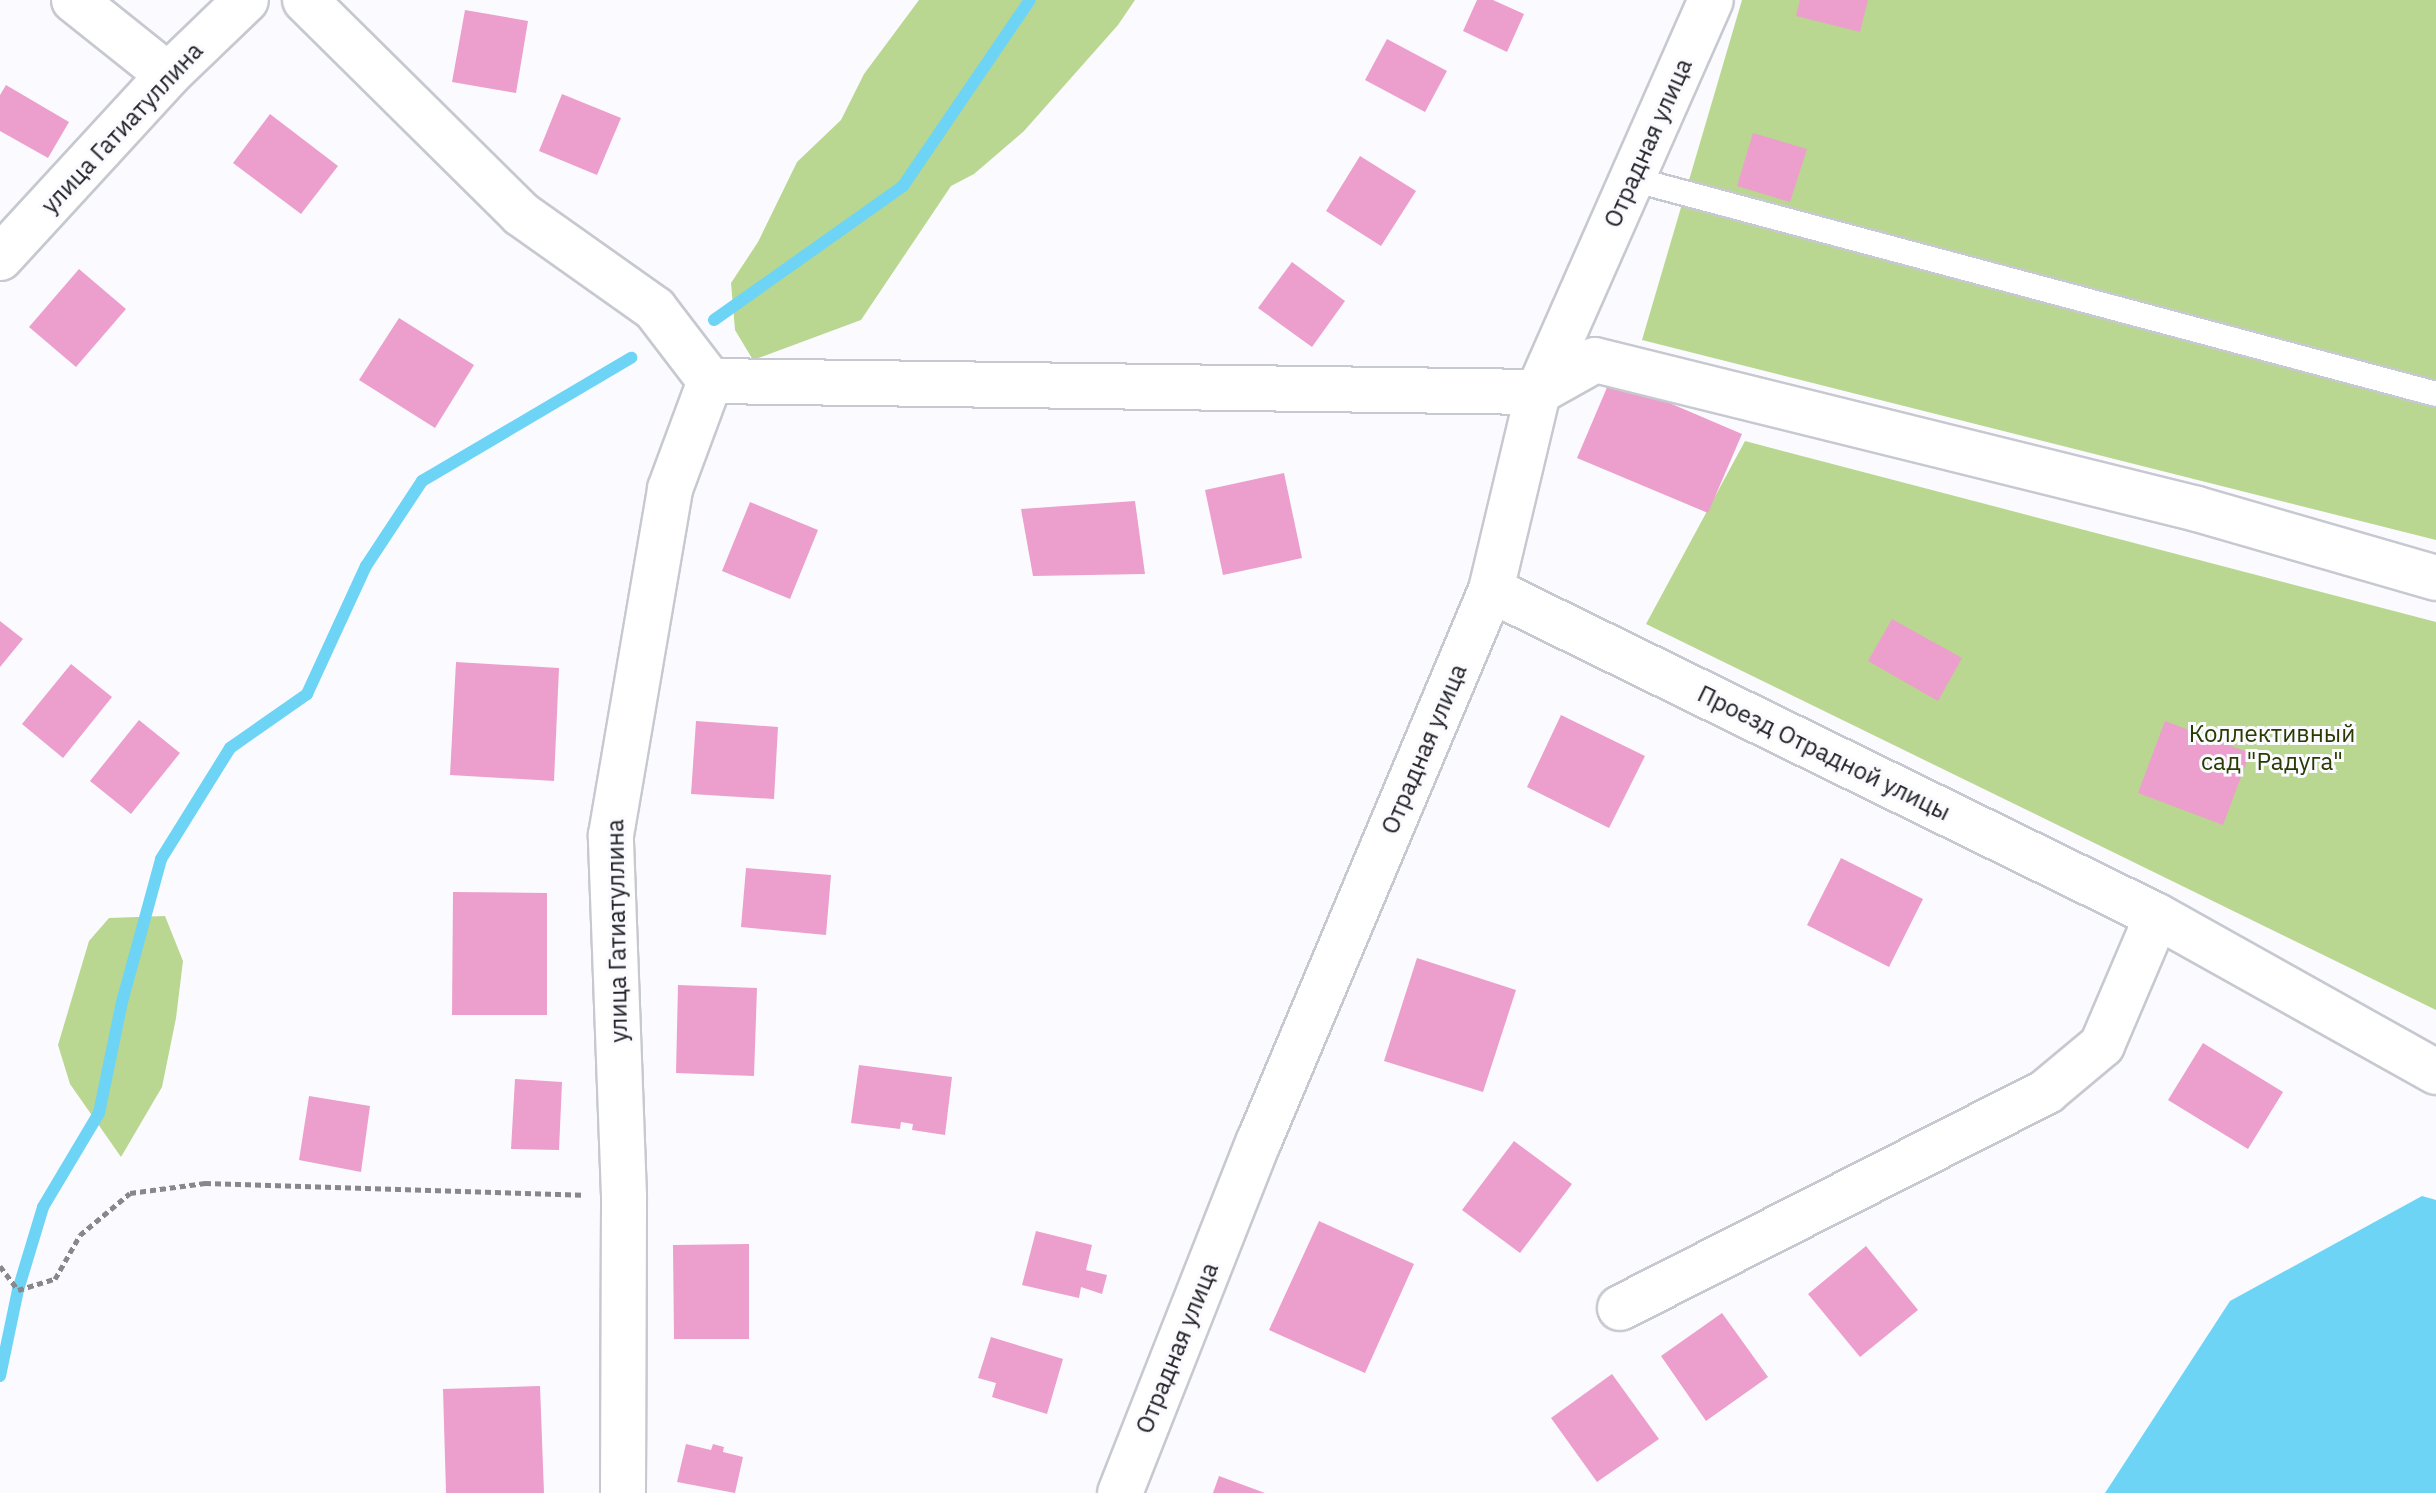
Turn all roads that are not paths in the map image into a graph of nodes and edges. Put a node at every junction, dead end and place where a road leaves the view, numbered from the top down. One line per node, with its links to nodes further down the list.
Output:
1 (74, 0): 5 (street)
2 (246, 0): 5 (street, улица Гатиатуллина)
3 (305, 0): 8 (street)
4 (1711, 0): 6 (street, Отрадная улица)
5 (168, 75): 7 (street, улица Гатиатуллина)
6 (1632, 179): 9 (street, Отрадная улица); 10 (lane)
7 (0, 258)
8 (710, 381): 9 (street); 16 (street, улица Гатиатуллина)
9 (1538, 392): 11 (street); 12 (street, Отрадная улица)
10 (2436, 394)
11 (2436, 578)
12 (1491, 590): 13 (street, Проезд Отрадной улицы); 17 (street, Отрадная улица)
13 (2157, 916): 14 (street, Проезд Отрадной улицы); 15 (street)
14 (2436, 1072)
15 (1620, 1308)
16 (623, 1493)
17 (1120, 1493)

